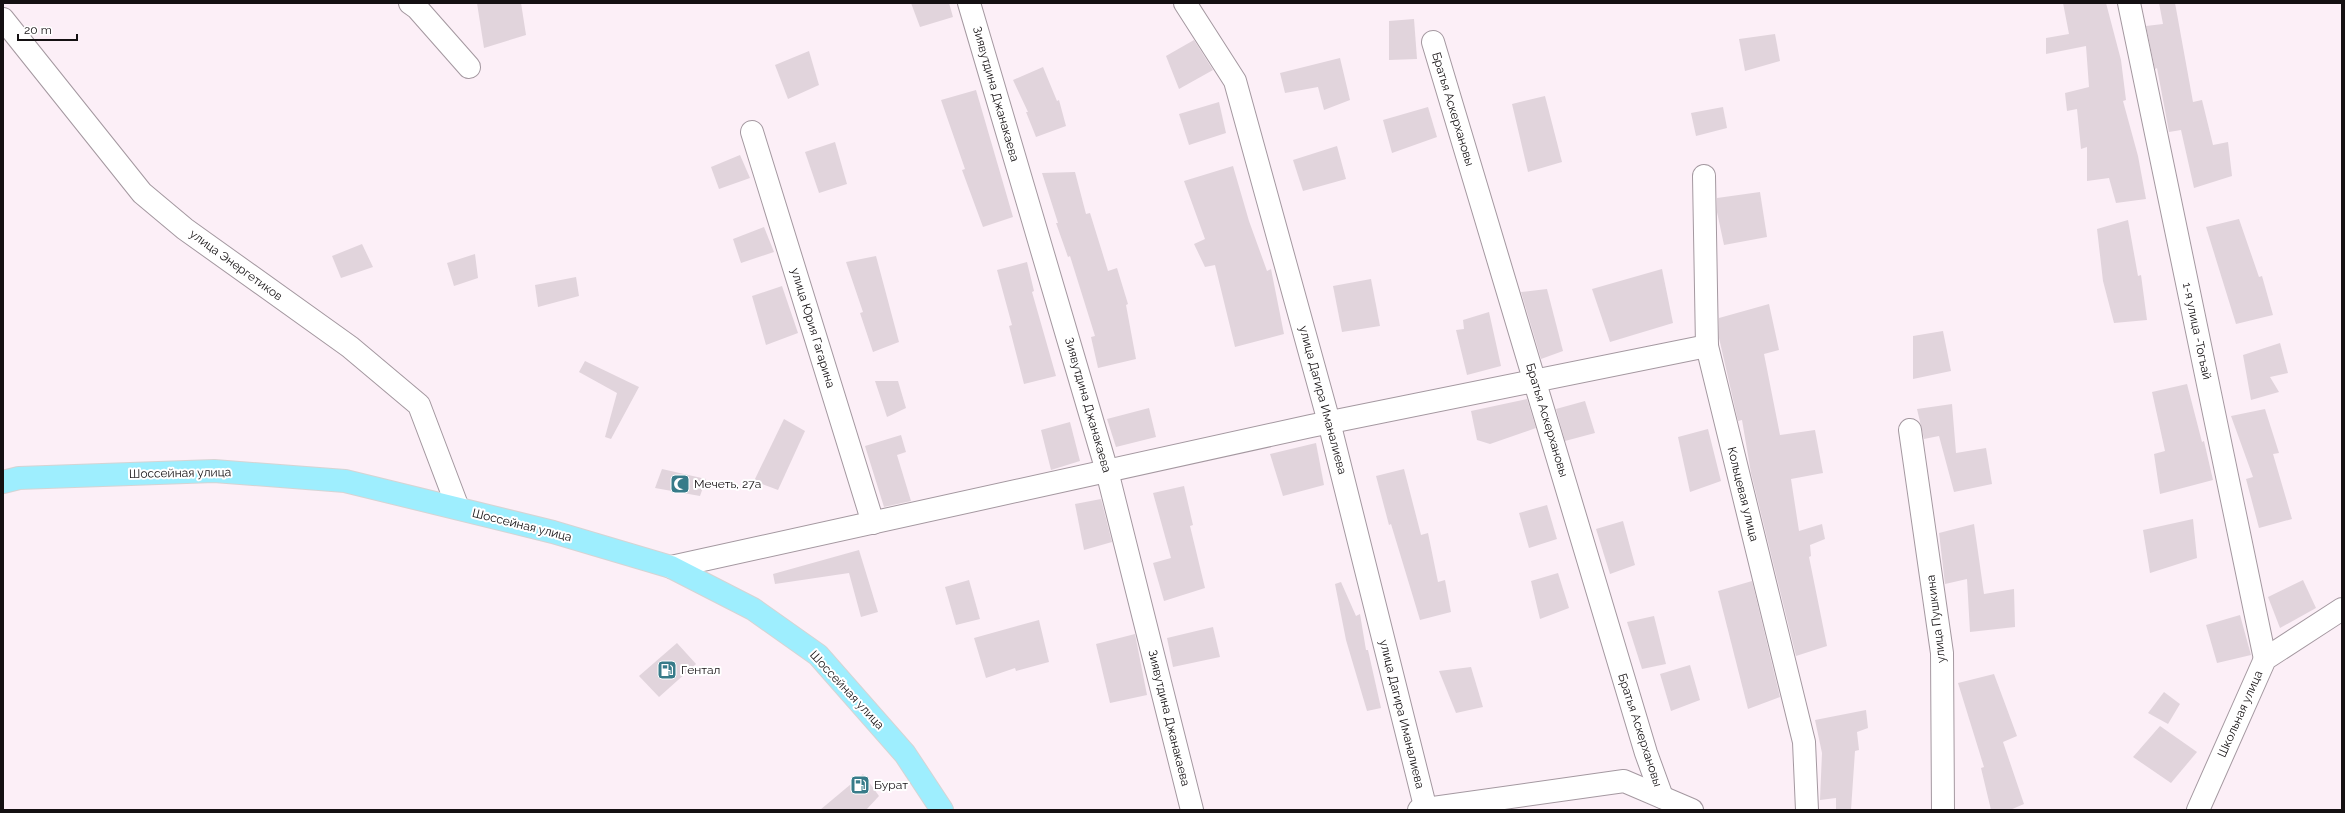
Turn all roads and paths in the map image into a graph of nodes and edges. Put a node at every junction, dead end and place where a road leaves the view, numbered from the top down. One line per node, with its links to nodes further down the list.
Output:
1 (410, 3): 7 (street)
2 (969, 3): 14 (street, Зиявутдина Джанакаева)
3 (1185, 3): 12 (street, улица Дагира Иманалиева)
4 (2129, 3): 20 (street, 1-я улица -Тогъай)
5 (3, 19): 16 (street, улица Энергетиков)
6 (1433, 42): 11 (street, Братья Аскерхановы)
7 (469, 67)
8 (752, 132): 17 (street, улица Юрия Гагарина)
9 (1704, 176): 10 (street, Кольцевая улица)
10 (1707, 346): 11 (street); 26 (street, Кольцевая улица)
11 (1535, 380): 12 (street); 21 (street, Братья Аскерхановы)
12 (1329, 422): 14 (street); 24 (street, улица Дагира Иманалиева)
13 (1910, 430): 27 (street, улица Пушкина)
14 (1107, 471): 17 (street); 23 (street, Зиявутдина Джанакаева)
15 (8, 478): 16 (main road, Шоссейная улица)
16 (458, 508): 18 (main road, Шоссейная улица)
17 (873, 523): 18 (street)
18 (671, 567): 22 (main road, Шоссейная улица)
19 (2342, 609): 20 (street, Школьная улица)
20 (2264, 660): 28 (street, Школьная улица)
21 (1662, 797): 24 (street); 25 (street)
22 (942, 810)
23 (1192, 810)
24 (1424, 810)
25 (1692, 810)
26 (1807, 810)
27 (1943, 810)
28 (2198, 810)

